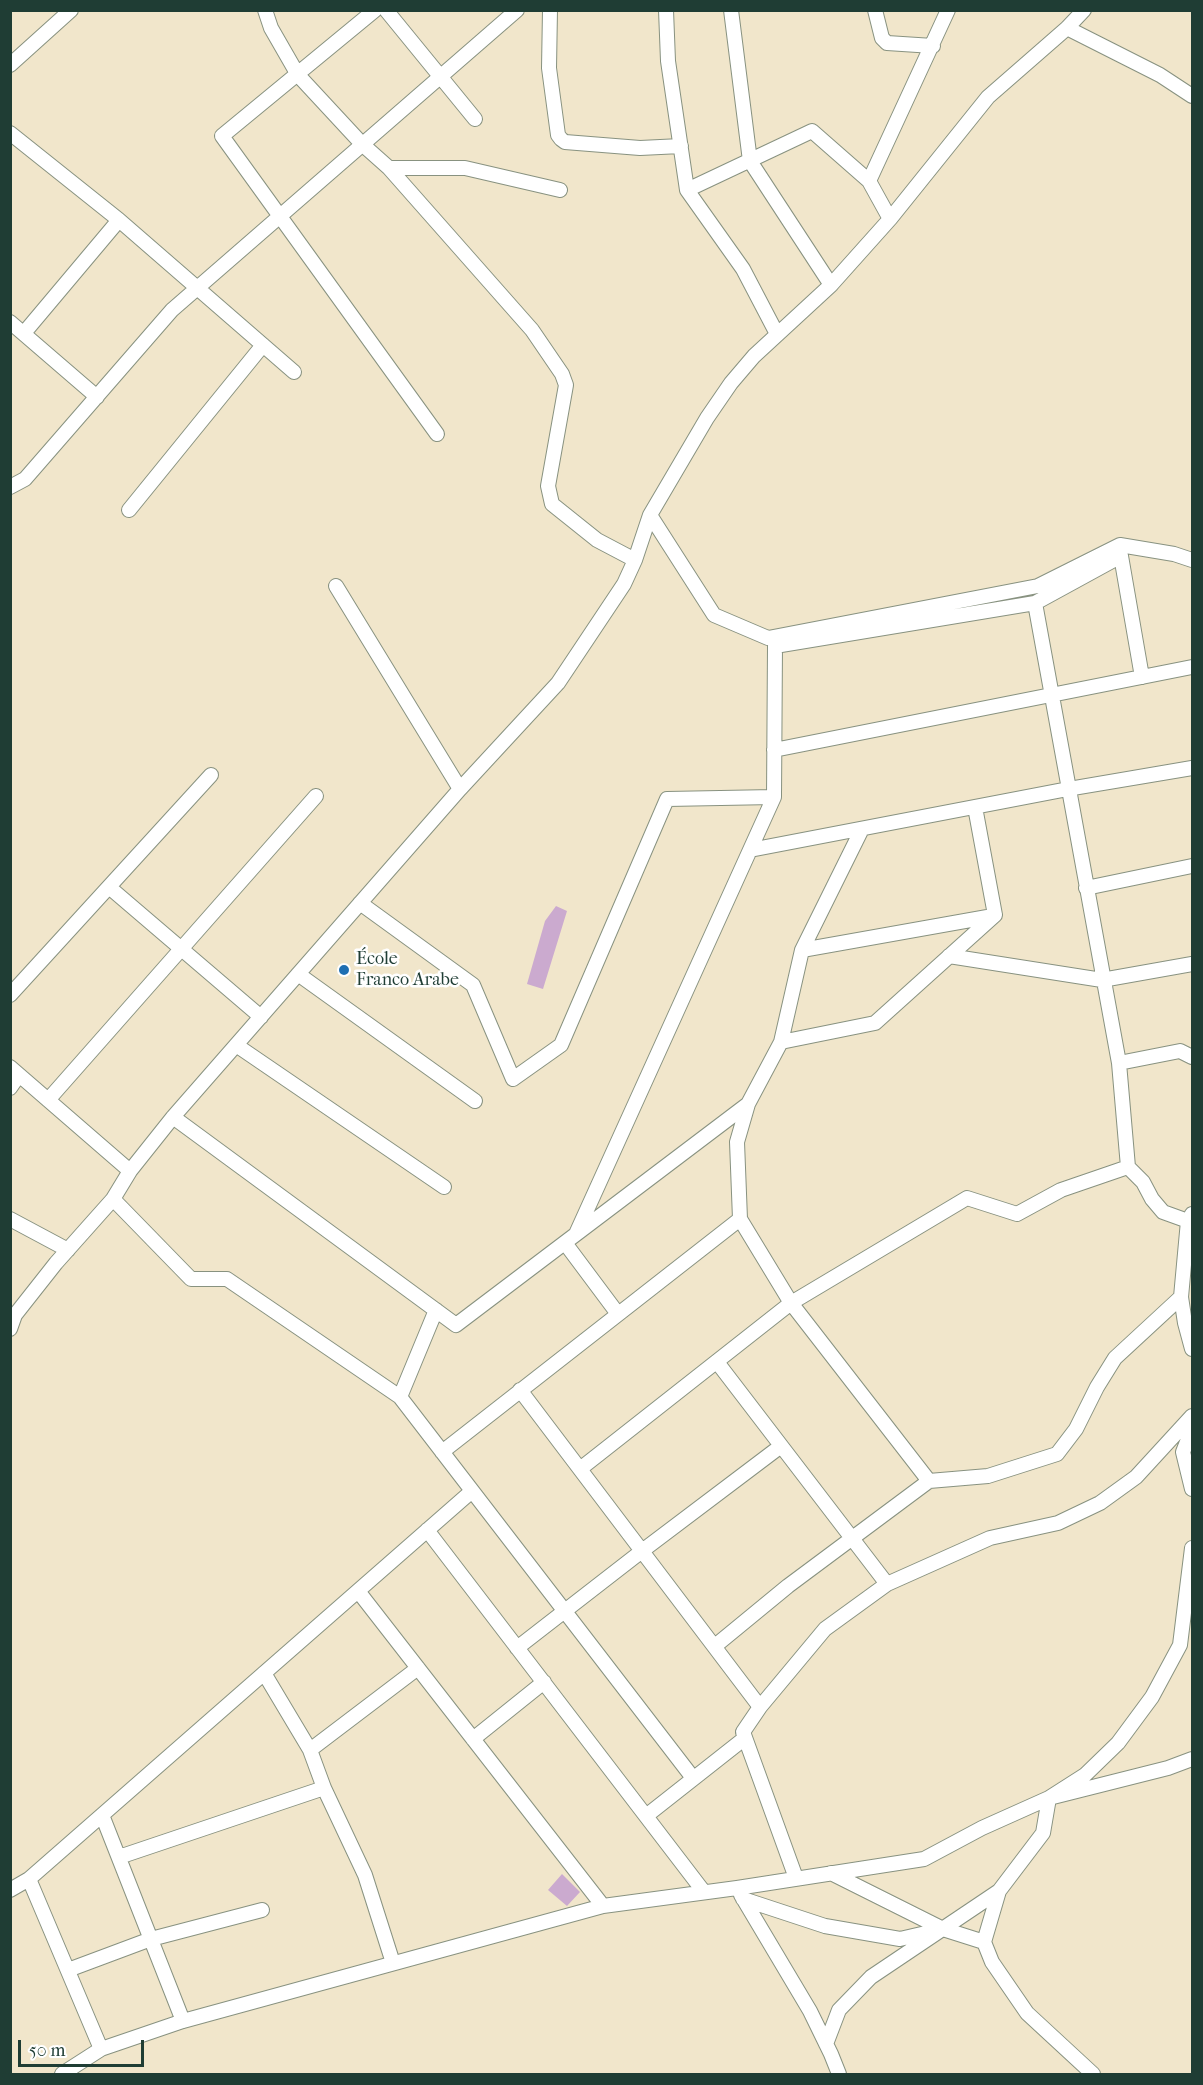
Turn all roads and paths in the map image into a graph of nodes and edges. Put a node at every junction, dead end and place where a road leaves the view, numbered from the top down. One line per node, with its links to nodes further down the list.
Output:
1 (71, 10): 14 (street)
2 (265, 10): 15 (street)
3 (375, 10): 15 (street)
4 (386, 10): 16 (street)
5 (517, 10): 16 (street)
6 (550, 10): 21 (street)
7 (666, 10): 21 (street)
8 (731, 10): 22 (street)
9 (875, 10): 13 (street)
10 (948, 10): 13 (street)
11 (1084, 10): 12 (street)
12 (1067, 28): 17 (street); 28 (street)
13 (933, 46): 24 (street)
14 (10, 65)
15 (298, 75): 20 (street); 27 (street)
16 (440, 77): 18 (street); 20 (street)
17 (1192, 96)
18 (475, 119)
19 (10, 133): 29 (street)
20 (362, 144): 23 (street); 27 (street)
21 (681, 146): 26 (street)
22 (750, 160): 24 (street); 26 (street); 30 (street)
23 (389, 168): 25 (street); 42 (street)
24 (869, 181): 28 (street)
25 (560, 190)
26 (687, 190): 34 (street)
27 (280, 217): 31 (street); 38 (street)
28 (890, 219): 30 (street)
29 (119, 220): 31 (street); 33 (street)
30 (831, 285): 34 (street)
31 (198, 289): 35 (street); 37 (street)
32 (10, 322): 33 (street)
33 (24, 333): 37 (street)
34 (777, 334): 41 (street)
35 (263, 345): 36 (street); 40 (street)
36 (294, 372)
37 (97, 397): 39 (street)
38 (437, 435)
39 (10, 487)
40 (129, 510)
41 (650, 515): 42 (street); 43 (street)
42 (635, 560): 52 (street)
43 (1192, 560)
44 (336, 586): 52 (street)
45 (1035, 603): 47 (street); 48 (street); 49 (street)
46 (1192, 667): 47 (street)
47 (1143, 677): 48 (street)
48 (1051, 695): 49 (street); 53 (street)
49 (774, 750): 55 (street)
50 (1192, 768): 53 (street)
51 (211, 775): 60 (street)
52 (460, 789): 62 (street)
53 (1068, 789): 56 (street); 61 (street)
54 (315, 796): 64 (street)
55 (774, 797): 58 (street); 62 (street)
56 (975, 807): 57 (street); 63 (street)
57 (862, 829): 58 (street); 65 (street)
58 (750, 850): 89 (street)
59 (1192, 866): 61 (street)
60 (109, 887): 64 (street); 70 (street)
61 (1086, 888): 69 (street)
62 (360, 903): 68 (street)
63 (995, 915): 65 (street); 66 (street)
64 (181, 948): 71 (street); 78 (street)
65 (802, 950): 72 (street)
66 (949, 956): 69 (street); 72 (street)
67 (1192, 964): 69 (street)
68 (298, 974): 71 (street); 79 (street)
69 (1102, 980): 75 (street)
70 (10, 995)
71 (261, 1017): 73 (street)
72 (781, 1042): 80 (street)
73 (236, 1045): 81 (street); 84 (street)
74 (1188, 1051): 75 (street)
75 (1119, 1063): 82 (street)
76 (15, 1071): 77 (street); 78 (street)
77 (10, 1088)
78 (48, 1100): 83 (street)
79 (475, 1101)
80 (748, 1104): 88 (street); 89 (street)
81 (173, 1117): 83 (street); 93 (street)
82 (1128, 1167): 86 (street); 92 (street)
83 (130, 1171): 85 (street)
84 (444, 1186)
85 (113, 1199): 90 (street); 99 (street)
86 (1191, 1218): 91 (street)
87 (10, 1219): 90 (street)
88 (740, 1219): 92 (street); 94 (street)
89 (571, 1238): 93 (street); 94 (street)
90 (68, 1250): 95 (street)
91 (1181, 1297): 96 (street); 105 (street)
92 (791, 1303): 97 (street); 105 (street)
93 (436, 1310): 99 (street)
94 (618, 1314): 98 (street)
95 (10, 1329)
96 (1192, 1349)
97 (717, 1362): 102 (street); 104 (street)
98 (520, 1390): 103 (street); 104 (street)
99 (400, 1397): 103 (street)
100 (1192, 1416): 112 (street)
101 (1192, 1429): 106 (street)
102 (781, 1446): 109 (street); 111 (street)
103 (442, 1452): 107 (street)
104 (580, 1469): 111 (street)
105 (929, 1481): 109 (street)
106 (1192, 1489)
107 (472, 1491): 108 (street); 114 (street)
108 (427, 1530): 113 (street); 116 (street)
109 (851, 1538): 112 (street); 115 (street)
110 (1192, 1548): 127 (street)
111 (642, 1551): 114 (street); 115 (street)
112 (887, 1584): 120 (street)
113 (358, 1591): 117 (street); 118 (street)
114 (564, 1611): 116 (street); 125 (street)
115 (715, 1646): 120 (street)
116 (517, 1648): 119 (street)
117 (418, 1668): 122 (street); 123 (street)
118 (264, 1673): 123 (street); 128 (street)
119 (544, 1682): 122 (street); 129 (street)
120 (760, 1707): 121 (street)
121 (745, 1738): 125 (street); 132 (street)
122 (473, 1739): 138 (street)
123 (310, 1749): 126 (street)
124 (1192, 1759): 127 (street)
125 (693, 1778): 129 (street)
126 (324, 1788): 130 (street); 143 (street)
127 (1049, 1798): 131 (street); 135 (street)
128 (102, 1815): 130 (street); 133 (street)
129 (646, 1816): 136 (street)
130 (118, 1857): 141 (street)
131 (831, 1873): 132 (street); 140 (street)
132 (796, 1878): 137 (street)
133 (29, 1879): 134 (street); 144 (street)
134 (10, 1890)
135 (999, 1891): 140 (street); 142 (street)
136 (704, 1892): 137 (street); 138 (street)
137 (740, 1893): 140 (street); 146 (street)
138 (603, 1906): 143 (street)
139 (262, 1910): 141 (street)
140 (944, 1929): 142 (street); 146 (street)
141 (151, 1939): 144 (street); 145 (street)
142 (984, 1942): 150 (street)
143 (393, 1963): 145 (street)
144 (68, 1970): 147 (street)
145 (183, 2021): 147 (street)
146 (826, 2044): 149 (street)
147 (101, 2049): 148 (street)
148 (62, 2074)
149 (839, 2074)
150 (1093, 2074)

